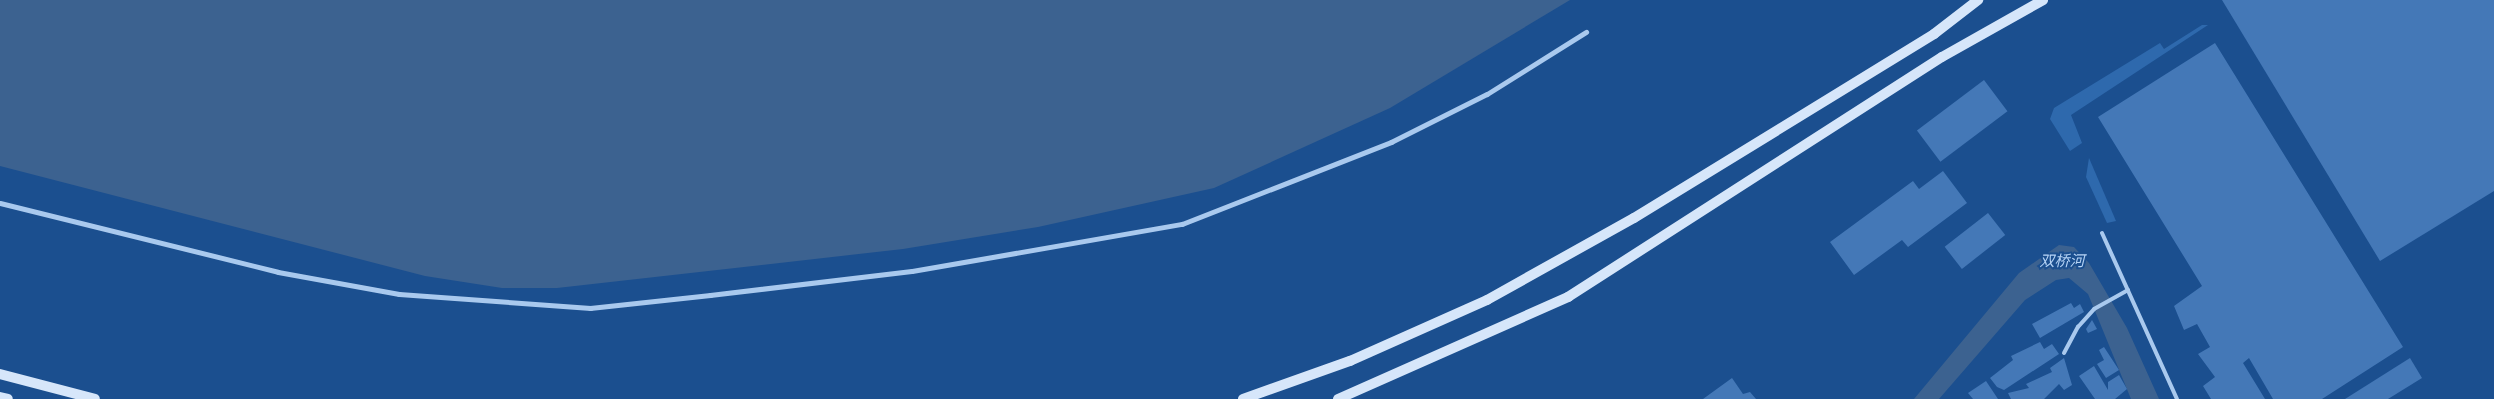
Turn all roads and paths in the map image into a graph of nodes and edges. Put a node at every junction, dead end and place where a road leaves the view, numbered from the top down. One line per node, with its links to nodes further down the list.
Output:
1 (1978, 0): 12 (street)
2 (2043, 0): 13 (street)
3 (1586, 32): 4 (street)
4 (0, 203)
5 (2102, 233): 6 (lane)
6 (2128, 290): 7 (lane); 14 (lane)
7 (2064, 353)
8 (0, 374): 11 (street)
9 (0, 397): 10 (street)
10 (8, 399)
11 (95, 399)
12 (1243, 399)
13 (1338, 399)
14 (2178, 399)

